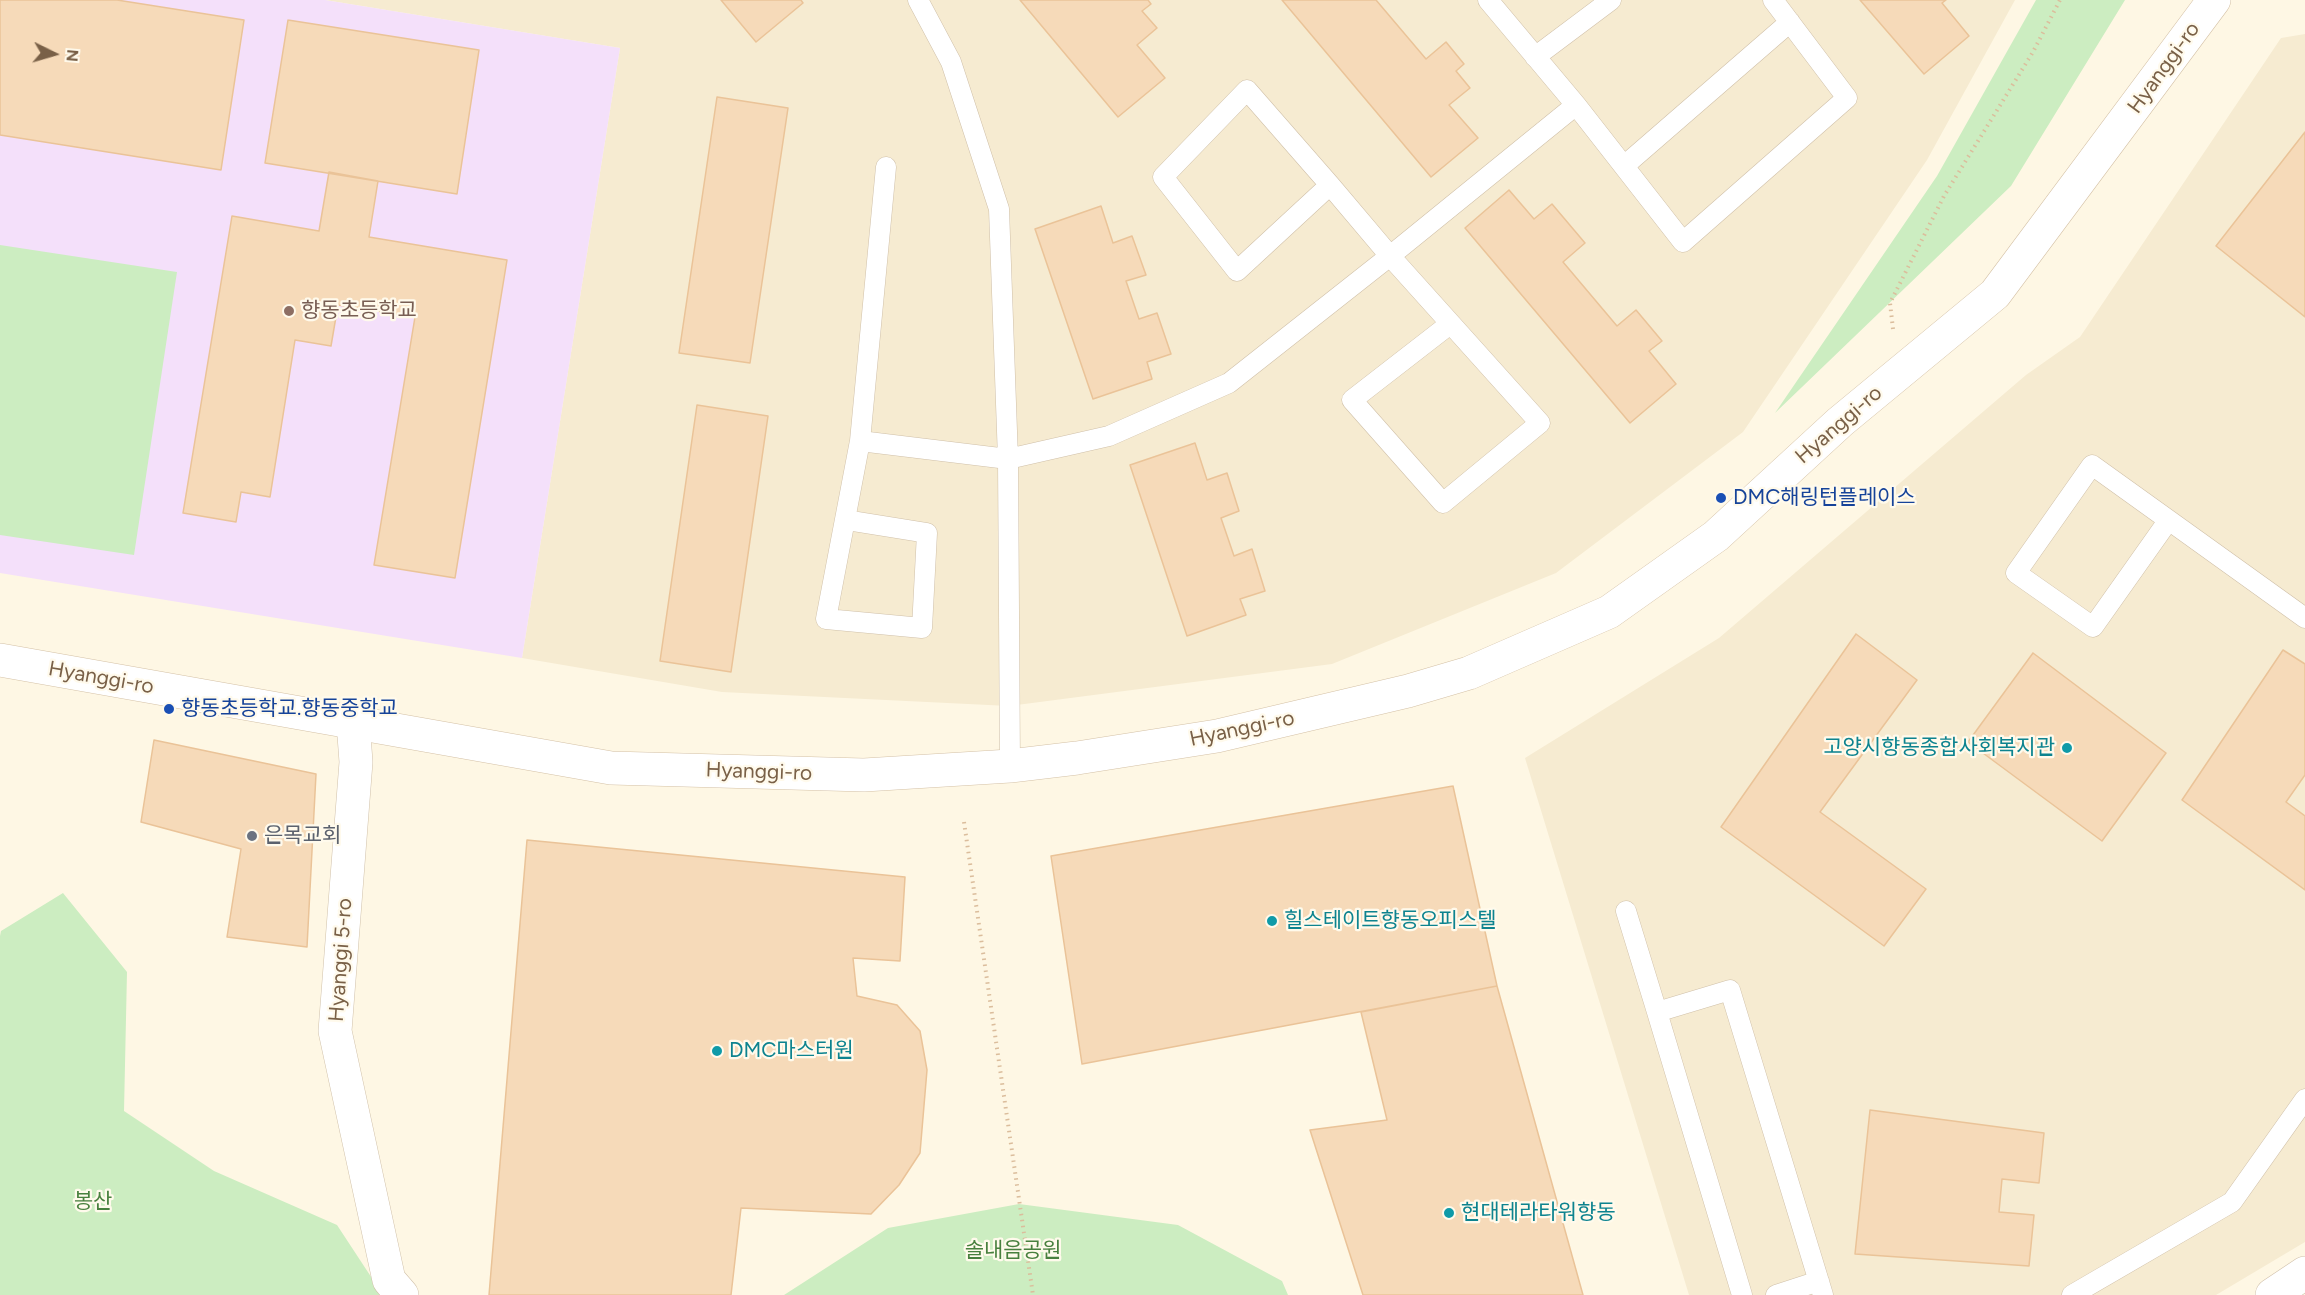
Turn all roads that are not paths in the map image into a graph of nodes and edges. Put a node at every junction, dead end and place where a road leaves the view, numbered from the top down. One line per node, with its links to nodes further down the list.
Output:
1 (918, 0): 15 (lane)
2 (1488, 0): 7 (lane)
3 (1611, 0): 7 (lane)
4 (1773, 0): 6 (lane)
5 (2214, 0): 21 (main road, Hyanggi-ro)
6 (1790, 22): 9 (lane); 9 (lane)
7 (1535, 57): 8 (lane)
8 (1576, 105): 9 (lane); 12 (lane)
9 (1624, 166)
10 (886, 167): 14 (lane)
11 (1330, 185): 11 (lane); 12 (lane)
12 (1390, 256): 13 (lane); 15 (lane)
13 (1450, 324): 13 (lane)
14 (860, 441): 15 (lane); 16 (lane)
15 (1008, 459): 21 (lane)
16 (846, 520): 16 (lane)
17 (2168, 521): 17 (lane); 18 (lane)
18 (2305, 618)
19 (0, 660): 20 (main road, Hyanggi-ro)
20 (352, 722): 21 (main road, Hyanggi-ro); 27 (main road, Hyanggi 5-ro)
21 (1010, 766)
22 (1626, 911): 23 (lane)
23 (1657, 1012): 26 (lane); 28 (lane)
24 (2305, 1099): 30 (lane)
25 (2305, 1274): 31 (main road)
26 (1821, 1288): 29 (lane)
27 (402, 1295)
28 (1742, 1295)
29 (1776, 1295)
30 (2072, 1295)
31 (2272, 1295)

